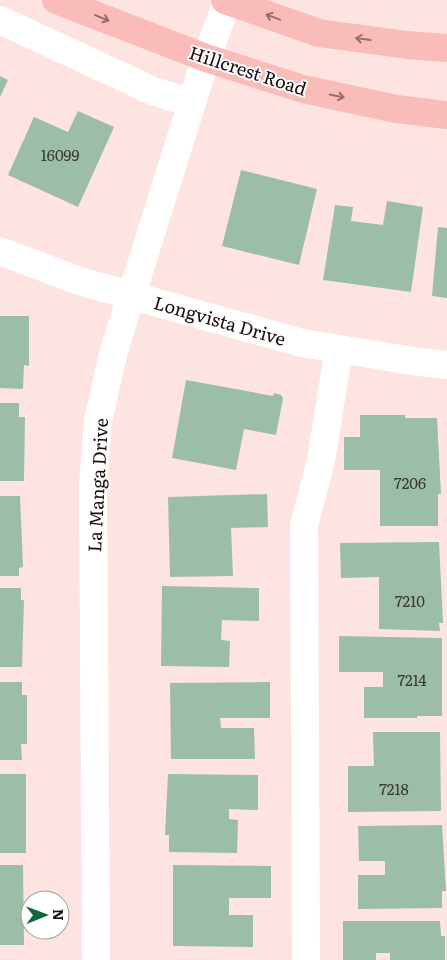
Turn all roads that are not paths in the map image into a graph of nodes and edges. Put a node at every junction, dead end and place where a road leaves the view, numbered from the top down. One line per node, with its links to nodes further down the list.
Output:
1 (56, 0): 5 (main road, Hillcrest Road, one-way to 5)
2 (227, 0): 4 (main road, one-way to 2); 5 (street, La Manga Drive)
3 (0, 20): 6 (street)
4 (447, 48)
5 (206, 58): 6 (street, La Manga Drive); 7 (main road, Hillcrest Road, one-way to 7)
6 (192, 102): 9 (street, La Manga Drive)
7 (447, 115)
8 (0, 251): 9 (street, Longvista Drive)
9 (130, 295): 10 (street, Longvista Drive); 12 (street, La Manga Drive)
10 (339, 349): 11 (street, Longvista Drive); 13 (street)
11 (447, 365)
12 (96, 960)
13 (306, 960)

